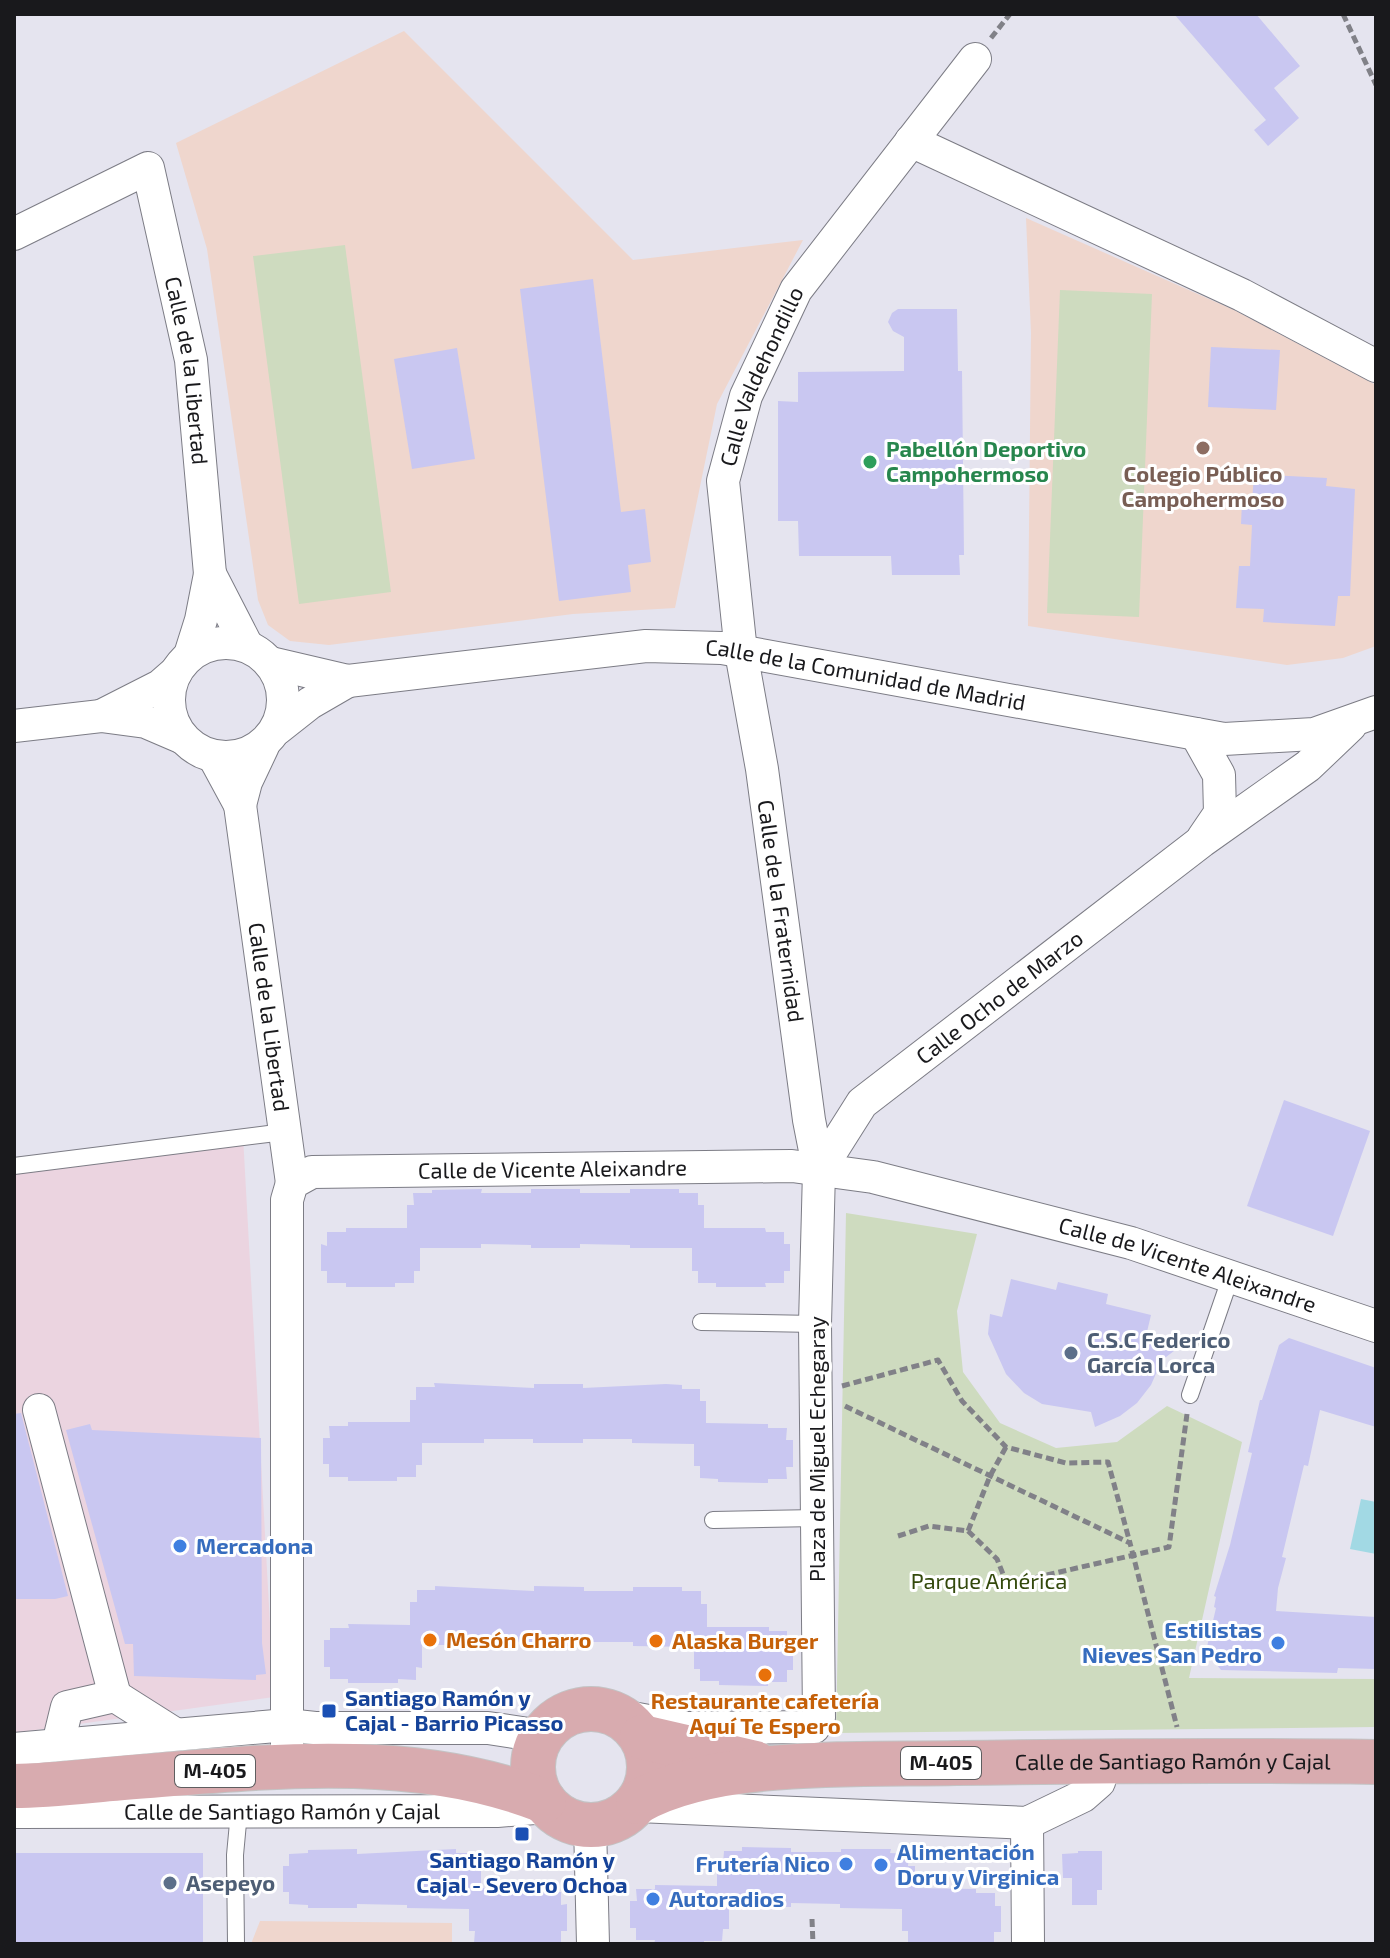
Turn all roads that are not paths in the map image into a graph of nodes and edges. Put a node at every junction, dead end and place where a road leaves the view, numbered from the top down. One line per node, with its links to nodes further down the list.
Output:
1 (975, 59): 2 (street, Calle Valdehondillo)
2 (911, 141): 4 (street); 6 (street, Calle Valdehondillo)
3 (14, 234): 5 (street, Calle de la Libertad)
4 (1376, 366)
5 (210, 574): 7 (street, Calle de la Libertad); 8 (street, Calle de la Libertad)
6 (741, 652): 9 (street, Calle de la Comunidad de Madrid); 13 (street, Calle de la Comunidad de Madrid); 21 (street, Calle de la Fraternidad)
7 (259, 655): 8 (street); 9 (street, Calle de la Comunidad de Madrid); 15 (street)
8 (183, 664): 10 (street); 14 (street)
9 (348, 681): 15 (street, Calle de la Comunidad de Madrid)
10 (101, 716): 12 (street); 14 (street)
11 (1365, 717): 13 (street, Calle de la Comunidad de Madrid); 18 (street, Calle Ocho de Marzo)
12 (14, 726)
13 (1196, 734): 18 (street, Calle Ocho de Marzo)
14 (181, 737): 16 (street)
15 (270, 738): 16 (street); 17 (street, Calle de la Libertad)
16 (214, 757): 17 (street, Calle de la Libertad)
17 (240, 805): 19 (street, Calle de la Libertad)
18 (1202, 841): 21 (street, Calle Ocho de Marzo)
19 (284, 1132): 20 (lane); 22 (street, Calle de la Libertad)
20 (14, 1166)
21 (819, 1171): 22 (street, Calle de Vicente Aleixandre); 23 (street, Calle de Vicente Aleixandre); 25 (street, Plaza de Miguel Echegaray)
22 (292, 1183): 36 (street)
23 (1231, 1276): 26 (street, Calle de Vicente Aleixandre); 27 (lane)
24 (701, 1322): 25 (lane)
25 (815, 1324): 29 (street, Plaza de Miguel Echegaray)
26 (1376, 1326)
27 (1190, 1395)
28 (39, 1410): 31 (street)
29 (817, 1518): 30 (lane); 32 (street, Plaza de Miguel Echegaray)
30 (713, 1520)
31 (115, 1696): 33 (street); 35 (street)
32 (631, 1727): 34 (main road, M-405); 40 (main road, Calle de Santiago Ramón y Cajal / M-405); 43 (main road)
33 (175, 1734): 35 (street, Calle de Santiago Ramón y Cajal); 36 (street, Calle de Santiago Ramón y Cajal)
34 (540, 1739): 36 (street, Calle de Santiago Ramón y Cajal); 39 (main road, Calle de Santiago Ramón y Cajal / M-405); 42 (main road)
35 (58, 1744): 41 (street, Calle de Santiago Ramón y Cajal)
36 (287, 1745): 39 (main road, Calle de Santiago Ramón y Cajal / M-405); 41 (main road, Calle de Santiago Ramón y Cajal / M-405)
37 (1105, 1760): 38 (main road, Calle de Santiago Ramón y Cajal / M-405); 40 (main road, Calle de Santiago Ramón y Cajal / M-405); 45 (street)
38 (1376, 1762)
39 (404, 1768): 42 (main road, Calle de Santiago Ramón y Cajal / M-405)
40 (777, 1768): 43 (main road, Calle de Santiago Ramón y Cajal / M-405)
41 (18, 1782): 44 (street, Calle de Santiago Ramón y Cajal)
42 (547, 1804): 44 (street, Calle de Santiago Ramón y Cajal); 46 (main road, M-405)
43 (636, 1804): 45 (street); 46 (main road, M-405)
44 (239, 1812): 47 (lane)
45 (1027, 1823): 49 (street)
46 (590, 1825): 48 (street)
47 (236, 1944)
48 (593, 1944)
49 (1028, 1944)

